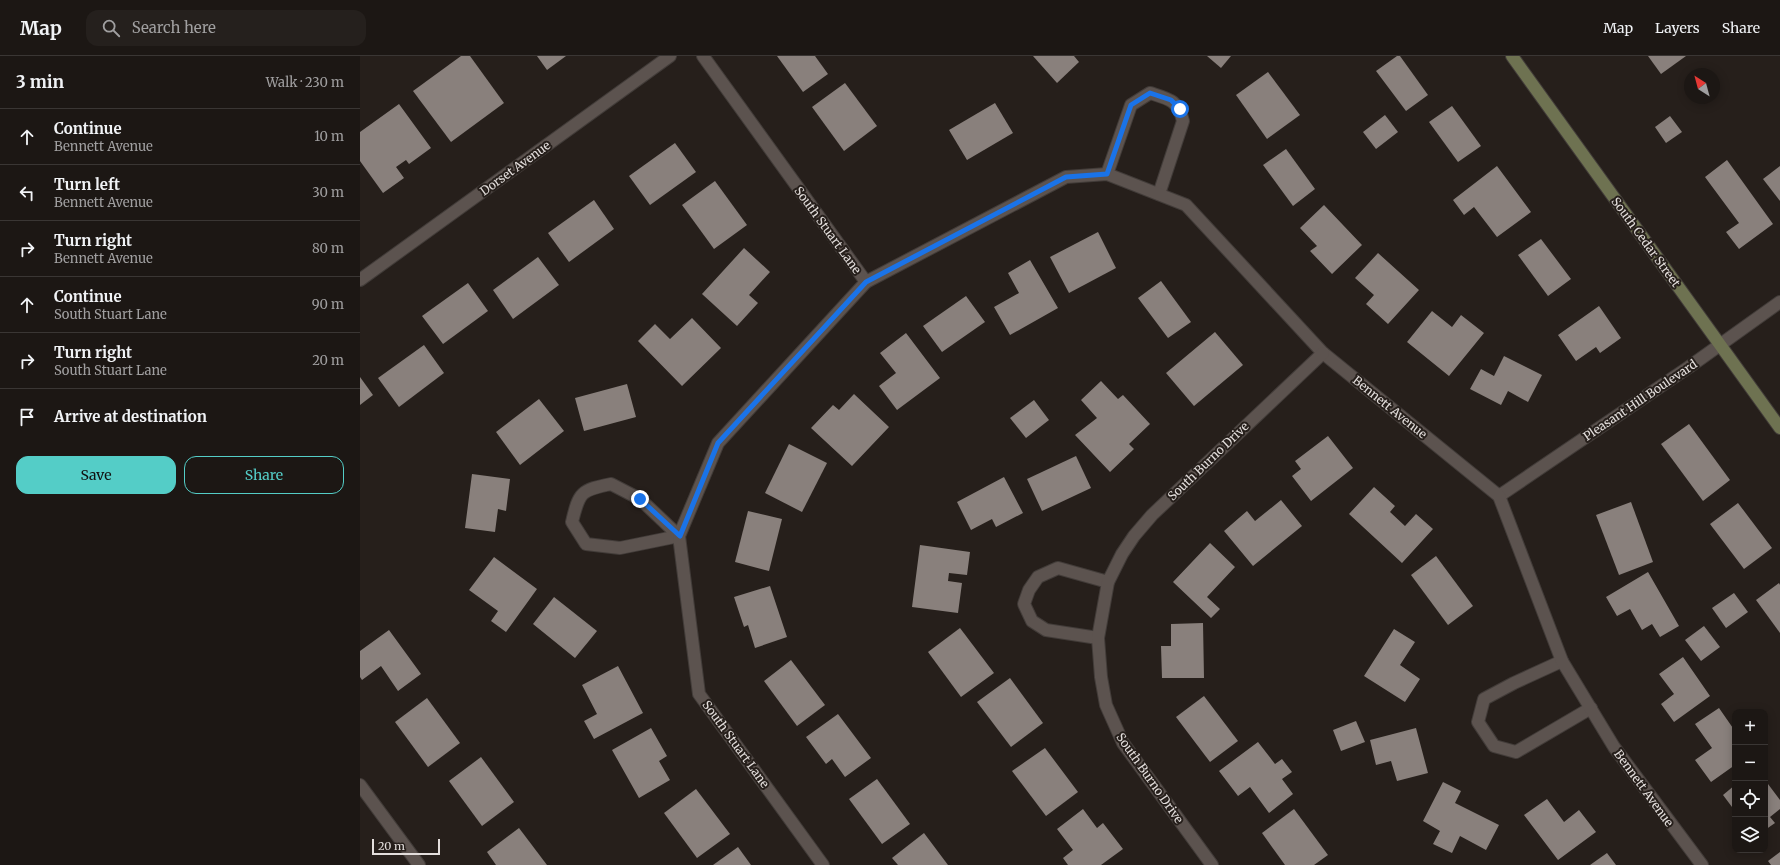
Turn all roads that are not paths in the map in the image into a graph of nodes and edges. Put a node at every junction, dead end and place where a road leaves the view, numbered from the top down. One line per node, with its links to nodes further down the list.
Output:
1 (670, 56): 6 (street, Dorset Avenue)
2 (703, 56): 7 (street, South Stuart Lane)
3 (1515, 57): 9 (street, South Cedar Street)
4 (1107, 174): 5 (street, Bennett Avenue); 5 (street); 7 (street, Bennett Avenue)
5 (1159, 194): 10 (street, Bennett Avenue)
6 (360, 280)
7 (866, 282): 13 (street, South Stuart Lane)
8 (1780, 302): 9 (street, Pleasant Hill Boulevard)
9 (1720, 345): 11 (street, South Cedar Street); 12 (street, Pleasant Hill Boulevard)
10 (1323, 352): 12 (street, Bennett Avenue); 14 (street, South Burno Drive)
11 (1780, 428)
12 (1499, 496): 16 (street, Bennett Avenue)
13 (680, 536): 13 (street); 20 (street, South Stuart Lane)
14 (1108, 582): 15 (street, South Burno Drive); 15 (street)
15 (1098, 638): 21 (street, South Burno Drive)
16 (1562, 661): 17 (street, Bennett Avenue); 17 (street)
17 (1591, 708): 22 (street, Bennett Avenue)
18 (360, 785): 19 (street)
19 (418, 865)
20 (823, 865)
21 (1212, 865)
22 (1702, 865)

